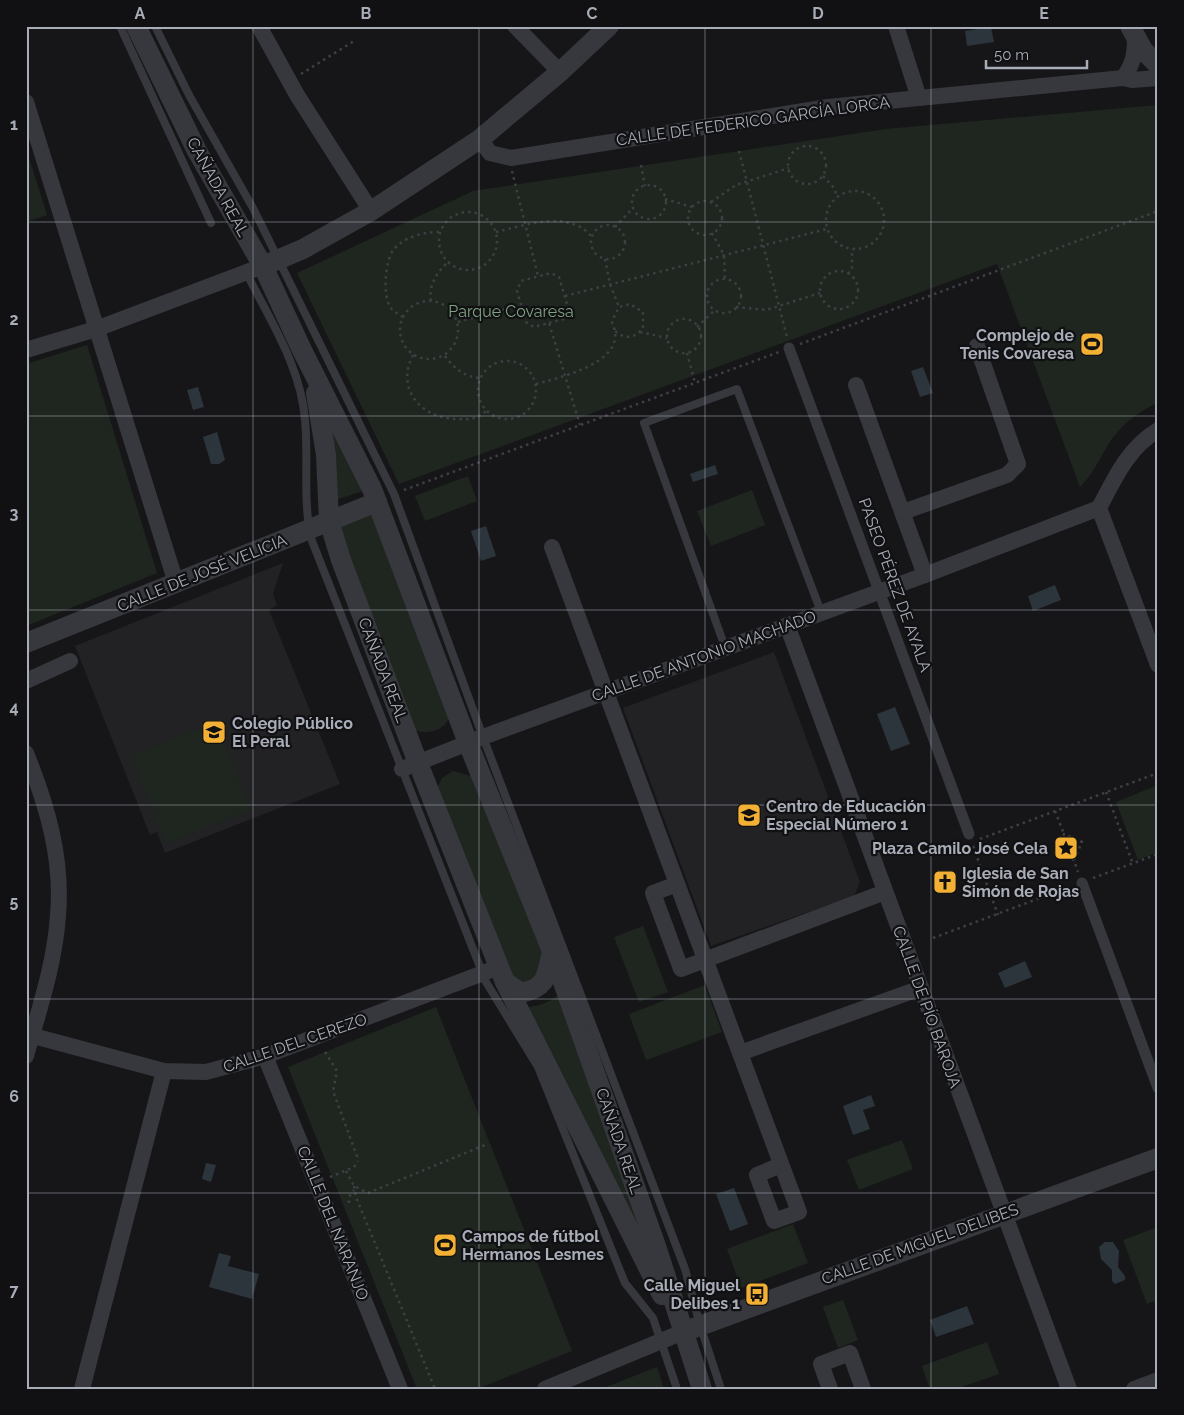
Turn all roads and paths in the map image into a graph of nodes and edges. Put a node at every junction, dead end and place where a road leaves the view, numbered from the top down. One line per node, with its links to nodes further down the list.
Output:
1 (120, 26): 32 (lane)
2 (136, 26): 45 (street, CAÑADA REAL)
3 (155, 26): 45 (lane)
4 (259, 26): 14 (street)
5 (515, 26): 11 (street)
6 (609, 26): 11 (street)
7 (896, 26): 15 (street)
8 (1132, 32): 10 (street); 12 (street)
9 (354, 41): 14 (path)
10 (1158, 65)
11 (560, 72): 17 (street)
12 (1123, 78): 13 (street, CALLE DE FEDERICO GARCÍA LORCA); 15 (street, CALLE DE FEDERICO GARCÍA LORCA)
13 (1158, 78)
14 (290, 81): 30 (street)
15 (919, 98): 19 (street, CALLE DE FEDERICO GARCÍA LORCA)
16 (26, 102): 62 (street)
17 (480, 139): 19 (street, CALLE DE FEDERICO GARCÍA LORCA); 30 (street)
18 (739, 151): 23 (path)
19 (511, 158): 33 (path)
20 (640, 165): 24 (path)
21 (789, 168): 22 (path); 22 (path); 23 (path)
22 (823, 176): 25 (path)
23 (746, 180): 27 (path); 40 (path)
24 (645, 186): 26 (path); 28 (path)
25 (838, 197): 35 (path); 41 (path)
26 (665, 199): 28 (path); 29 (path)
27 (711, 202): 29 (path); 38 (path)
28 (633, 208): 34 (path)
29 (692, 208): 38 (path)
30 (371, 211): 45 (street)
31 (1158, 211): 68 (path)
32 (211, 223)
33 (525, 226): 37 (path); 39 (path); 47 (path)
34 (615, 227): 39 (path); 43 (path)
35 (827, 229): 40 (path); 41 (path)
36 (440, 232): 37 (path); 44 (path); 58 (path)
37 (496, 232): 44 (path)
38 (712, 233): 42 (path)
39 (592, 237): 43 (path)
40 (763, 245): 42 (path); 56 (path)
41 (852, 249): 46 (path)
42 (724, 255): 48 (path); 49 (path)
43 (605, 259): 49 (path)
44 (448, 262): 52 (path)
45 (263, 266): 62 (street); 67 (street, CAÑADA REAL); 81 (lane); 85 (lane)
46 (848, 274): 50 (path); 50 (path)
47 (538, 276): 51 (path); 53 (path)
48 (725, 279): 55 (path); 57 (path)
49 (610, 284): 51 (path); 54 (path)
50 (820, 292): 56 (path)
51 (565, 296): 60 (path)
52 (431, 301): 58 (path); 59 (path)
53 (521, 306): 59 (path); 60 (path)
54 (619, 307): 63 (path); 64 (path)
55 (736, 307): 56 (path); 57 (path)
56 (778, 307): 68 (path)
57 (715, 310): 61 (path)
58 (403, 317): 71 (path)
59 (458, 322): 72 (path)
60 (549, 322): 73 (path)
61 (697, 327): 65 (path); 70 (path)
62 (96, 328): 69 (street); 88 (street)
63 (615, 331): 64 (path); 73 (path)
64 (640, 332): 65 (path)
65 (667, 338): 70 (path)
66 (977, 346): 83 (street)
67 (300, 348): 81 (street, CAÑADA REAL); 84 (street, CAÑADA REAL)
68 (790, 348): 75 (path); 89 (street, PASEO PÉREZ DE AYALA)
69 (26, 350)
70 (687, 353): 75 (path)
71 (413, 354): 72 (path); 78 (path)
72 (445, 356): 74 (path)
73 (565, 376): 76 (path); 79 (path)
74 (480, 378): 76 (path); 78 (path)
75 (695, 383): 79 (path)
76 (536, 384): 78 (path)
77 (856, 385): 83 (street)
78 (486, 412)
79 (580, 425): 81 (path)
80 (1158, 430): 82 (street)
81 (386, 498): 84 (street, CALLE DE JOSÉ VELICIA); 98 (street, CAÑADA REAL)
82 (1099, 508): 87 (street, CALLE DE ANTONIO MACHADO); 95 (street)
83 (903, 512): 87 (street)
84 (330, 521): 85 (street, CALLE DE JOSÉ VELICIA); 100 (street, CAÑADA REAL)
85 (309, 530): 88 (street, CALLE DE JOSÉ VELICIA); 100 (lane)
86 (552, 547): 97 (street)
87 (925, 575): 89 (street, CALLE DE ANTONIO MACHADO)
88 (176, 583): 92 (street, CALLE DE JOSÉ VELICIA)
89 (881, 590): 90 (street, CALLE DE ANTONIO MACHADO); 104 (street, PASEO PÉREZ DE AYALA)
90 (821, 612): 91 (street, CALLE DE ANTONIO MACHADO); 93 (lane)
91 (787, 624): 93 (street, CALLE DE ANTONIO MACHADO); 111 (street, CALLE DE PÍO BAROJA)
92 (26, 644)
93 (725, 647): 97 (street, CALLE DE ANTONIO MACHADO)
94 (75, 659): 96 (street)
95 (1158, 665)
96 (26, 681)
97 (606, 692): 98 (street, CALLE DE ANTONIO MACHADO); 110 (street)
98 (475, 740): 100 (street, CALLE DE ANTONIO MACHADO); 114 (street, CAÑADA REAL); 133 (lane)
99 (26, 753): 118 (street)
100 (410, 766): 116 (street, CAÑADA REAL)
101 (1158, 773): 102 (path)
102 (1106, 792): 103 (path); 108 (path)
103 (1055, 811): 105 (path); 112 (path)
104 (969, 834)
105 (1064, 834): 107 (path); 107 (path)
106 (1158, 854): 108 (path)
107 (1074, 860): 109 (path)
108 (1132, 864): 109 (path)
109 (1082, 882): 112 (path); 124 (street)
110 (677, 884): 115 (street); 115 (street)
111 (885, 892): 115 (street); 117 (street, CALLE DE PÍO BAROJA)
112 (998, 915): 113 (path)
113 (933, 938)
114 (552, 951): 116 (street); 133 (street, CAÑADA REAL)
115 (706, 960): 120 (street)
116 (496, 974): 122 (street, CALLE DEL CEREZO); 133 (street, CAÑADA REAL); 134 (lane)
117 (921, 988): 120 (street); 132 (street, CALLE DE PÍO BAROJA)
118 (29, 1035): 121 (street); 123 (street, CALLE DEL CEREZO)
119 (325, 1052): 128 (path)
120 (740, 1053): 127 (street)
121 (26, 1056)
122 (265, 1056): 123 (street, CALLE DEL CEREZO); 137 (street, CALLE DEL NARANJO)
123 (164, 1071): 136 (street)
124 (1158, 1088)
125 (485, 1145): 130 (path)
126 (1158, 1158): 132 (street, CALLE DE MIGUEL DELIBES)
127 (781, 1165)
128 (346, 1171): 129 (path); 130 (path)
129 (328, 1177)
130 (354, 1188): 131 (path); 138 (path)
131 (349, 1203)
132 (1003, 1213): 133 (street, CALLE DE MIGUEL DELIBES); 145 (street, CALLE DE PÍO BAROJA)
133 (691, 1329): 134 (street); 141 (street, CAÑADA REAL); 142 (lane)
134 (661, 1341): 139 (street); 140 (lane)
135 (1158, 1380): 146 (street)
136 (82, 1389)
137 (400, 1389)
138 (435, 1389)
139 (545, 1389)
140 (677, 1389)
141 (702, 1389)
142 (722, 1389)
143 (830, 1389): 144 (street)
144 (863, 1389)
145 (1069, 1389)
146 (1134, 1389)

